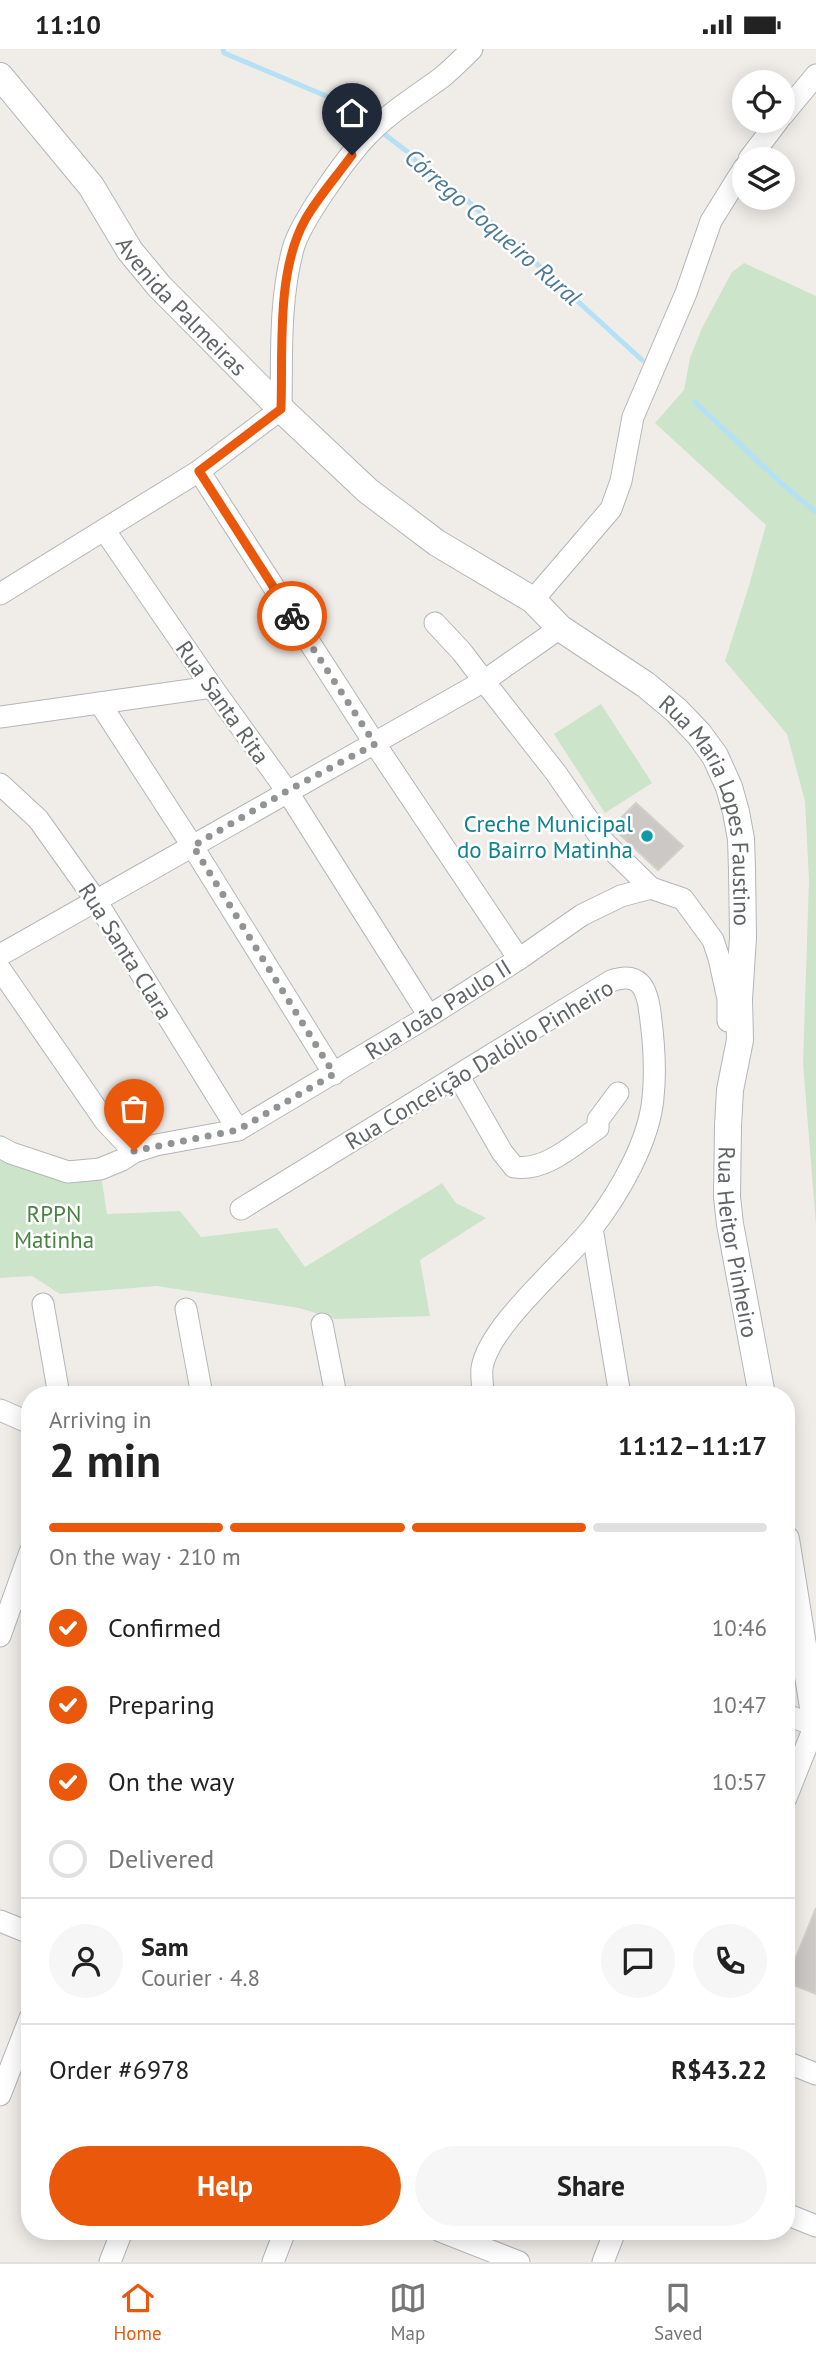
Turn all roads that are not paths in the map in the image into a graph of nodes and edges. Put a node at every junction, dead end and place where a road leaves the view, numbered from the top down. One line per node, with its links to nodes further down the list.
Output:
1 (472, 49): 8 (street)
2 (816, 75): 4 (street)
3 (0, 76): 8 (street, Avenida Palmeiras)
4 (795, 100)
5 (769, 133): 6 (street)
6 (758, 147)
7 (732, 187): 12 (street)
8 (281, 409): 9 (street); 12 (street, Avenida Palmeiras)
9 (199, 471): 10 (street); 19 (street)
10 (105, 531): 11 (street); 16 (street, Rua Santa Rita)
11 (0, 594)
12 (533, 600): 14 (street, Rua Maria Lopes Faustino)
13 (435, 623): 15 (street)
14 (560, 628): 15 (street); 31 (street, Rua Maria Lopes Faustino)
15 (484, 681): 19 (street); 23 (street)
16 (212, 687): 17 (street); 21 (street, Rua Santa Rita)
17 (101, 705): 18 (street); 22 (street)
18 (0, 717)
19 (375, 744): 21 (street); 26 (street)
20 (0, 784): 24 (street, Rua Santa Clara)
21 (287, 791): 22 (street); 28 (street, Rua Santa Rita)
22 (193, 846): 24 (street); 29 (street)
23 (651, 888): 26 (street, Rua João Paulo II); 31 (street)
24 (96, 899): 25 (street); 33 (street, Rua Santa Clara)
25 (0, 955)
26 (519, 959): 28 (street, Rua João Paulo II)
27 (0, 969): 35 (street)
28 (429, 1016): 29 (street, Rua João Paulo II)
29 (334, 1074): 33 (street, Rua João Paulo II)
30 (459, 1077): 32 (street); 36 (street, Rua Conceição Dalólio Pinheiro); 37 (street, Rua Conceição Dalólio Pinheiro)
31 (730, 1090): 46 (street, Rua Heitor Pinheiro)
32 (618, 1093)
33 (238, 1130): 35 (street, Rua João Paulo II)
34 (0, 1147): 35 (street, Rua João Paulo II)
35 (134, 1151)
36 (241, 1209)
37 (592, 1228): 44 (street, Rua Conceição Dalólio Pinheiro); 45 (street)
38 (43, 1304): 41 (street)
39 (186, 1309): 42 (street)
40 (322, 1324): 43 (street)
41 (57, 1386)
42 (200, 1386)
43 (335, 1386)
44 (483, 1386)
45 (618, 1386)
46 (760, 1386)
47 (0, 1410): 48 (street)
48 (21, 1419)
49 (21, 1577): 51 (street)
50 (795, 1597): 53 (street)
51 (0, 1636)
52 (795, 1718): 53 (street)
53 (815, 1725): 54 (street)
54 (795, 1775)
55 (0, 1921): 56 (street)
56 (21, 1929)
57 (21, 2041): 60 (street)
58 (795, 2066): 59 (street)
59 (816, 2074)
60 (1, 2092)
61 (795, 2218): 62 (street)
62 (816, 2226)
63 (118, 2240): 67 (street)
64 (282, 2240): 68 (street)
65 (463, 2240): 69 (street)
66 (612, 2240): 70 (street)
67 (110, 2262)
68 (273, 2262)
69 (519, 2262)
70 (603, 2262)

